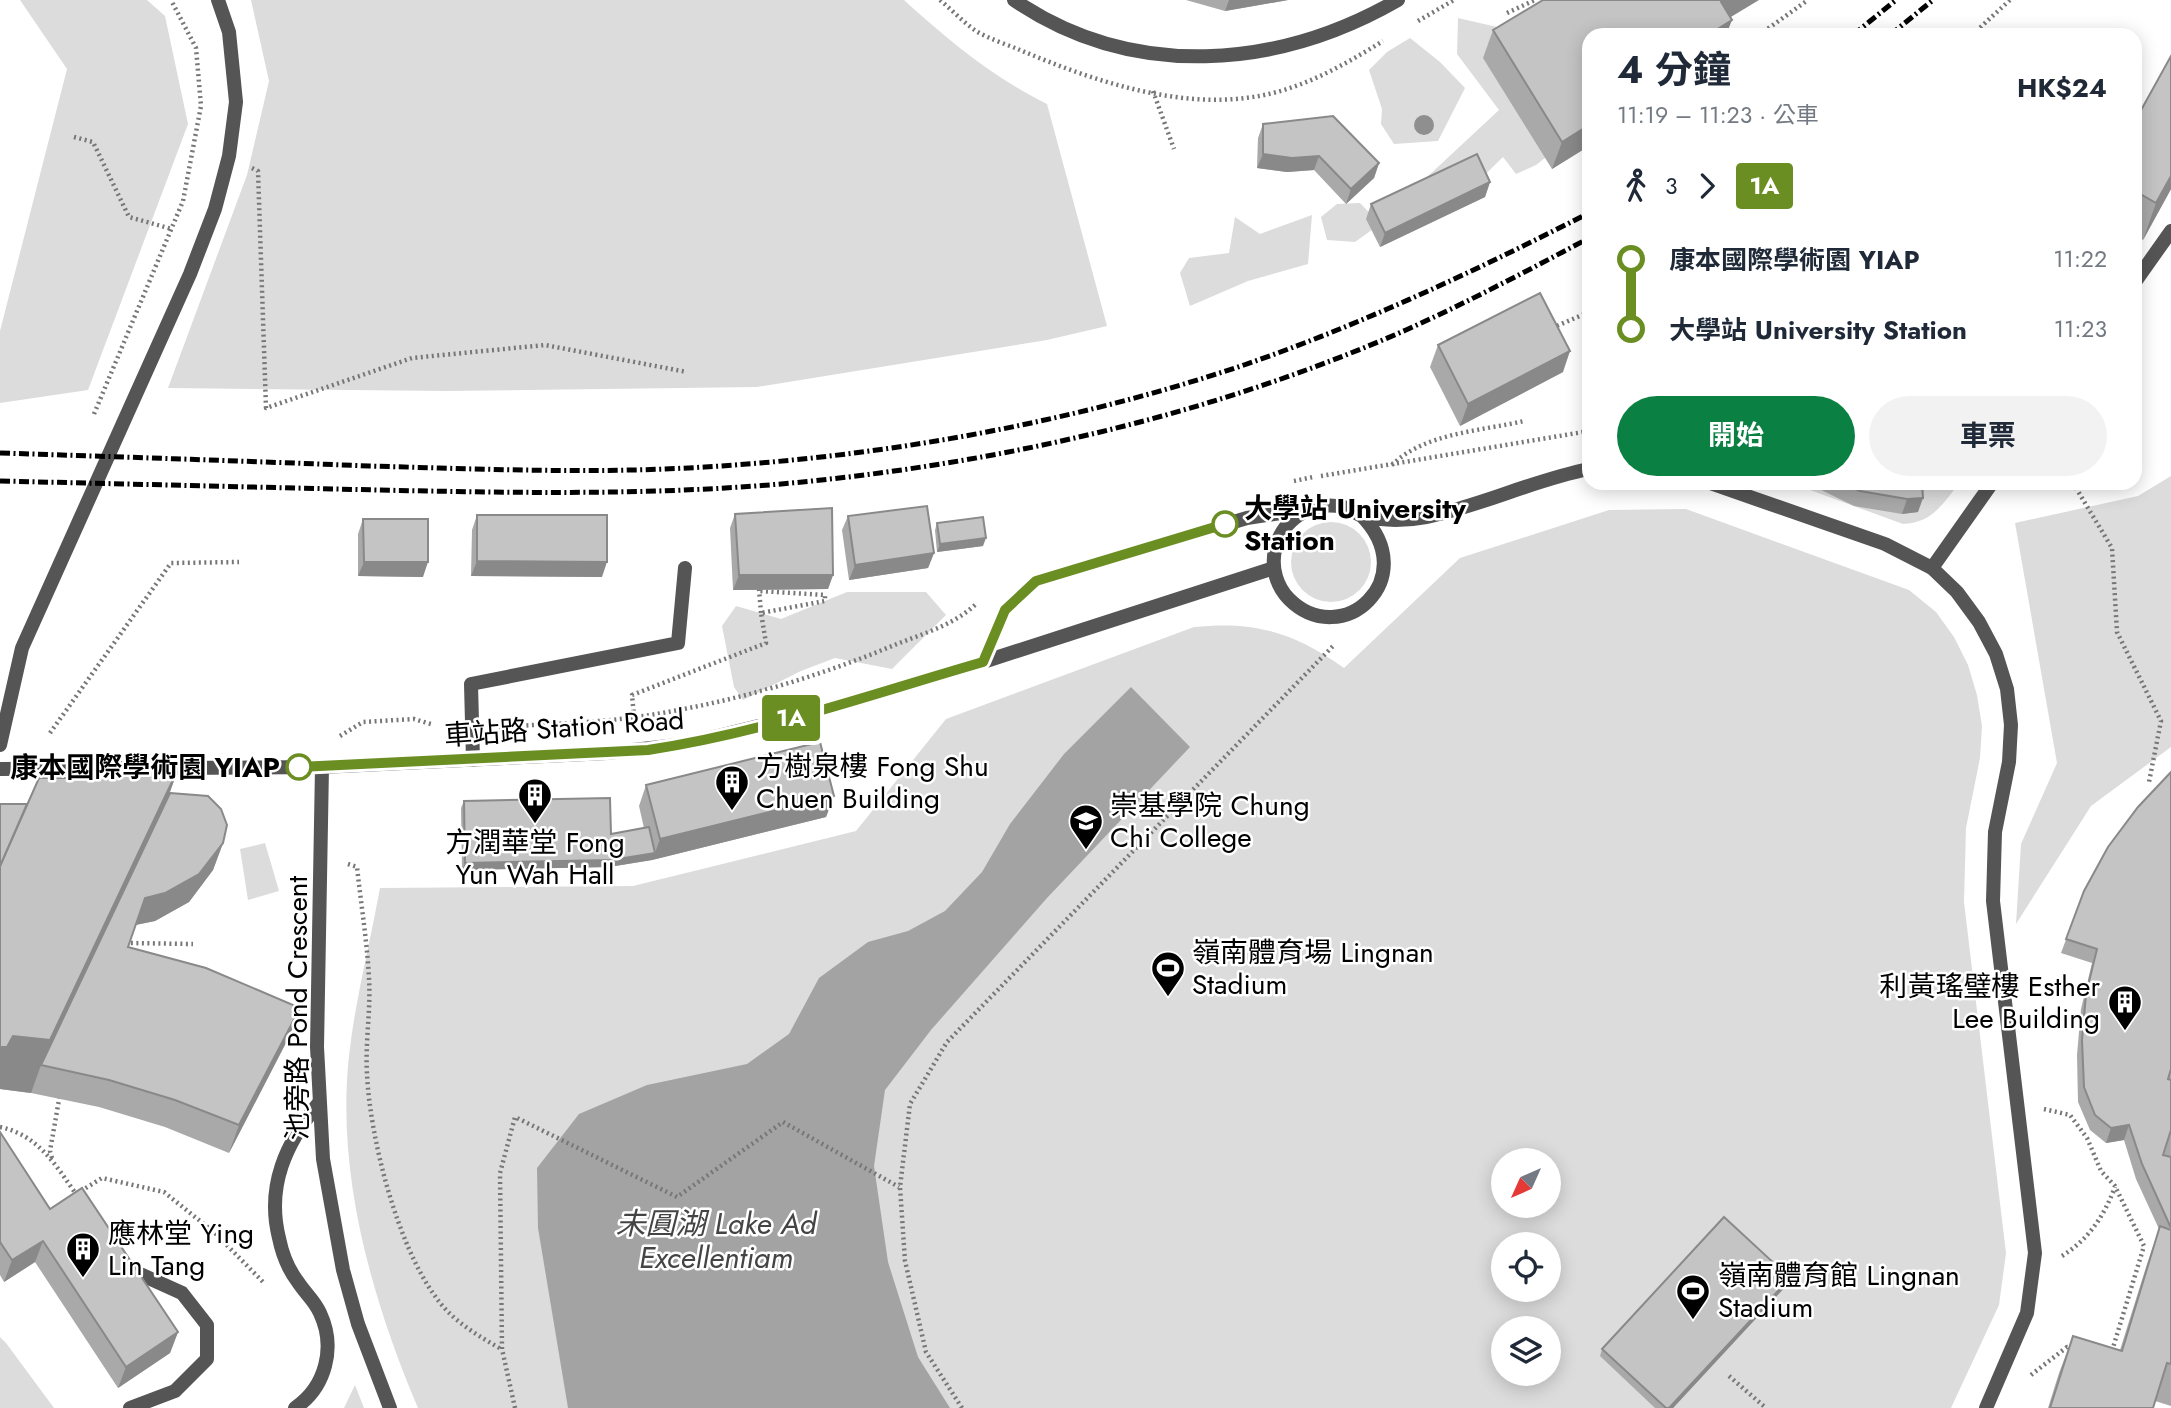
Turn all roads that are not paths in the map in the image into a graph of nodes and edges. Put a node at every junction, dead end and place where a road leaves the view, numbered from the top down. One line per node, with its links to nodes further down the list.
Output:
1 (218, 0): 15 (street)
2 (1014, 0): 3 (street)
3 (1398, 0)
4 (2171, 231): 5 (street)
5 (2142, 272)
6 (1582, 470): 10 (street)
7 (1730, 490): 13 (street)
8 (1987, 490): 13 (street)
9 (1307, 509): 10 (street); 12 (street); 14 (street)
10 (1361, 515): 12 (street)
11 (685, 568): 16 (street)
12 (1274, 568): 14 (street, 車站路 Station Road)
13 (1932, 568): 24 (street)
14 (983, 662): 16 (street, 車站路 Station Road)
15 (0, 745)
16 (473, 760): 17 (street, 車站路 Station Road)
17 (322, 766): 18 (street, 車站路 Station Road); 19 (street, 池旁路 Pond Crescent)
18 (0, 769)
19 (318, 1104): 22 (street); 23 (street, 池旁路 Pond Crescent)
20 (116, 1251): 21 (street)
21 (131, 1408)
22 (295, 1408)
23 (390, 1408)
24 (1986, 1408)

